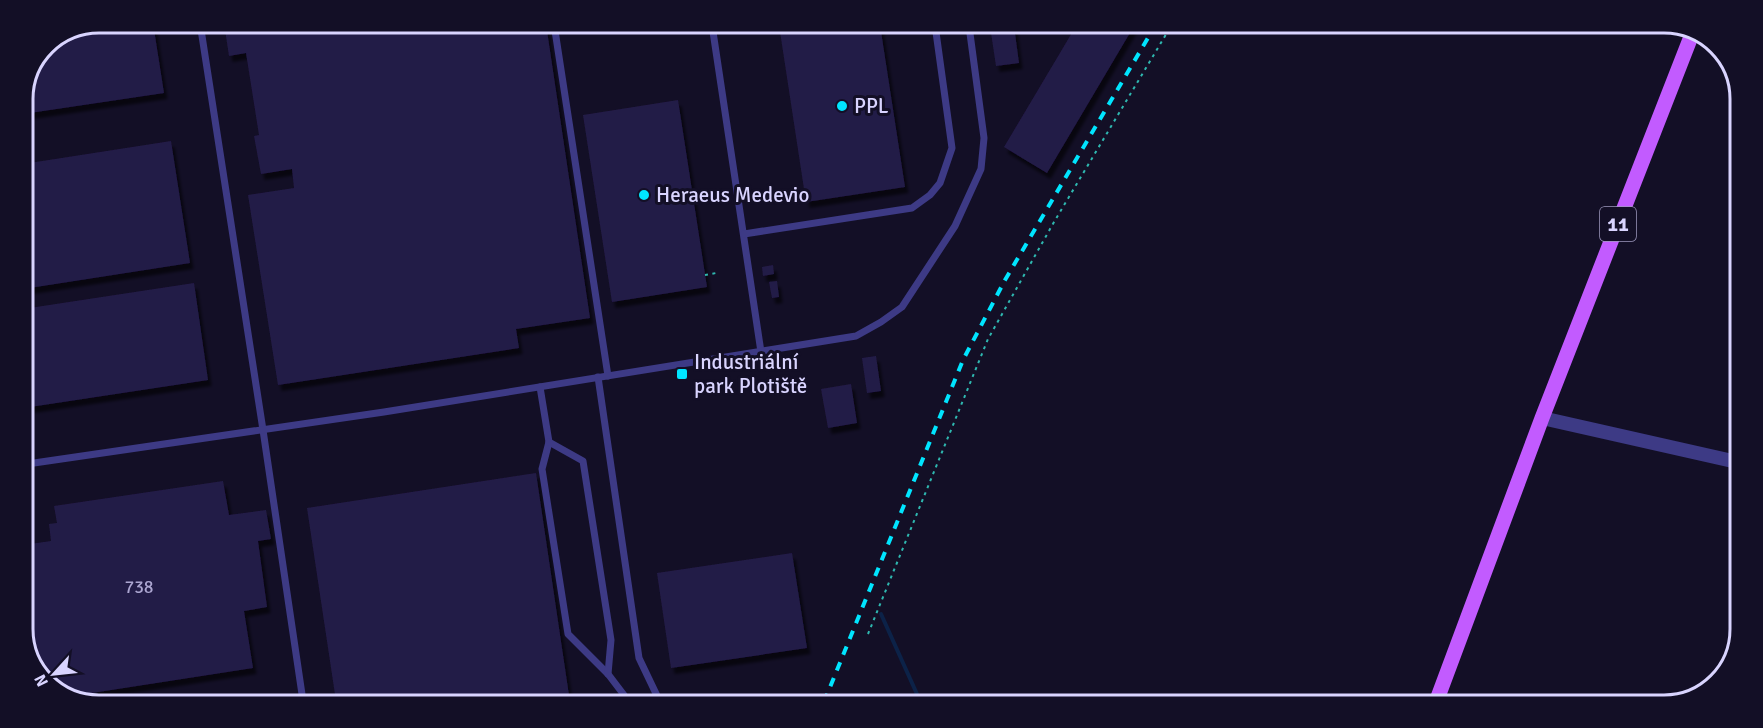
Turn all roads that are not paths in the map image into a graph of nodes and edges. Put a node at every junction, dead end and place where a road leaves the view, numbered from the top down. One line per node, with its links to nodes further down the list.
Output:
1 (202, 33): 13 (lane)
2 (555, 33): 9 (lane)
3 (713, 33): 7 (lane)
4 (936, 33): 7 (lane)
5 (970, 33): 8 (lane)
6 (1690, 39): 12 (main road, 11)
7 (744, 234): 8 (lane)
8 (762, 352): 9 (lane)
9 (608, 376): 10 (lane)
10 (598, 377): 11 (lane); 20 (lane)
11 (540, 387): 13 (lane); 14 (lane)
12 (1542, 418): 15 (street); 21 (main road, 11)
13 (263, 430): 16 (lane); 18 (lane)
14 (549, 442): 17 (lane); 17 (lane)
15 (1730, 460)
16 (34, 463)
17 (608, 674): 19 (lane)
18 (302, 695)
19 (624, 695)
20 (657, 695)
21 (1439, 695)

